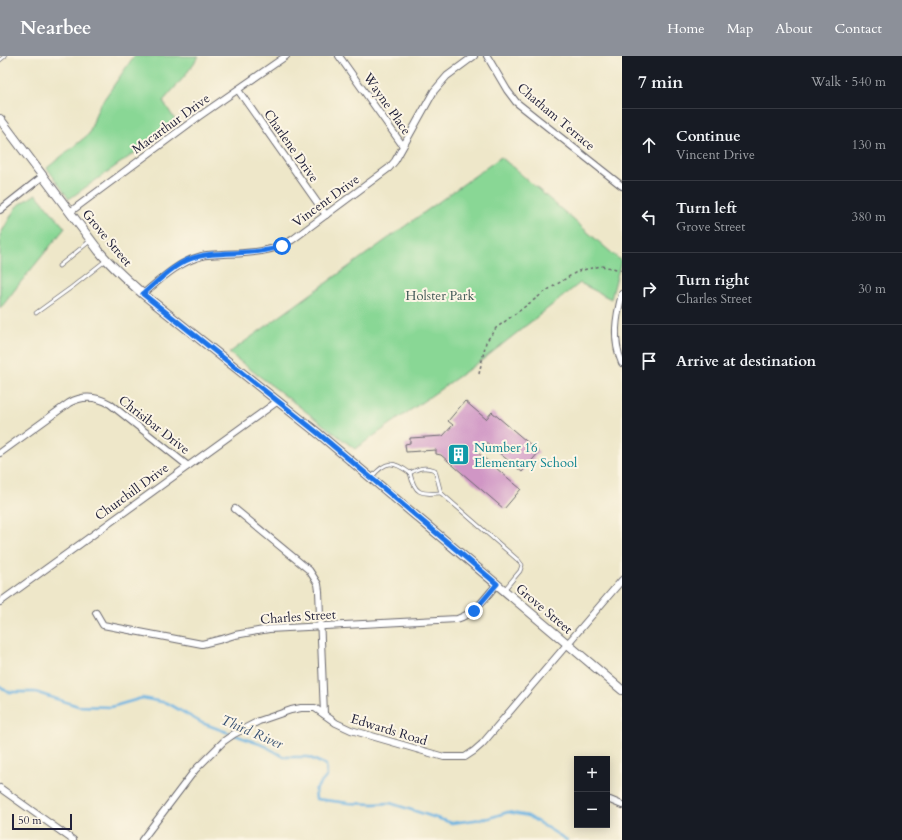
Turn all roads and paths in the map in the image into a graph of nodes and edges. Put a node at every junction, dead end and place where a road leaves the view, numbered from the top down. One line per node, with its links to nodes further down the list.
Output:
1 (5, 56): 6 (lane)
2 (286, 56): 7 (street, Macarthur Drive)
3 (339, 56): 9 (street, Wayne Place)
4 (474, 56): 9 (street, Vincent Drive)
5 (487, 56): 11 (street, Chatham Terrace)
6 (0, 60)
7 (238, 90): 13 (street, Macarthur Drive); 14 (street, Charlene Drive)
8 (0, 119): 10 (street, Grove Street)
9 (403, 146): 14 (street, Vincent Drive)
10 (43, 176): 12 (street); 13 (street, Grove Street)
11 (622, 186)
12 (0, 210)
13 (70, 212): 15 (street, Grove Street)
14 (326, 215): 19 (street, Vincent Drive)
15 (91, 240): 16 (street, Grove Street); 17 (lane)
16 (107, 260): 19 (street, Grove Street); 21 (lane)
17 (59, 266)
18 (622, 270): 23 (path)
19 (143, 294): 24 (street, Grove Street)
20 (622, 294): 22 (street)
21 (36, 313)
22 (622, 363)
23 (479, 374)
24 (278, 401): 26 (street, Churchill Drive); 28 (street, Grove Street)
25 (0, 453): 26 (street, Chrisibar Drive)
26 (188, 466): 34 (street, Churchill Drive)
27 (410, 473): 28 (lane); 29 (lane); 29 (lane)
28 (371, 478): 32 (street, Grove Street)
29 (441, 493): 33 (lane)
30 (235, 510): 36 (street)
31 (622, 580): 37 (street, Edwards Road)
32 (497, 584): 33 (street, Grove Street); 36 (street, Charles Street)
33 (504, 590): 37 (street, Grove Street)
34 (0, 602)
35 (96, 613): 36 (street, Charles Street)
36 (320, 626): 39 (street)
37 (567, 644): 38 (street, Grove Street); 39 (street, Edwards Road)
38 (622, 690)
39 (324, 714): 44 (street, Edwards Road)
40 (0, 788): 43 (street)
41 (610, 800): 42 (street)
42 (622, 805)
43 (73, 840)
44 (142, 840)

